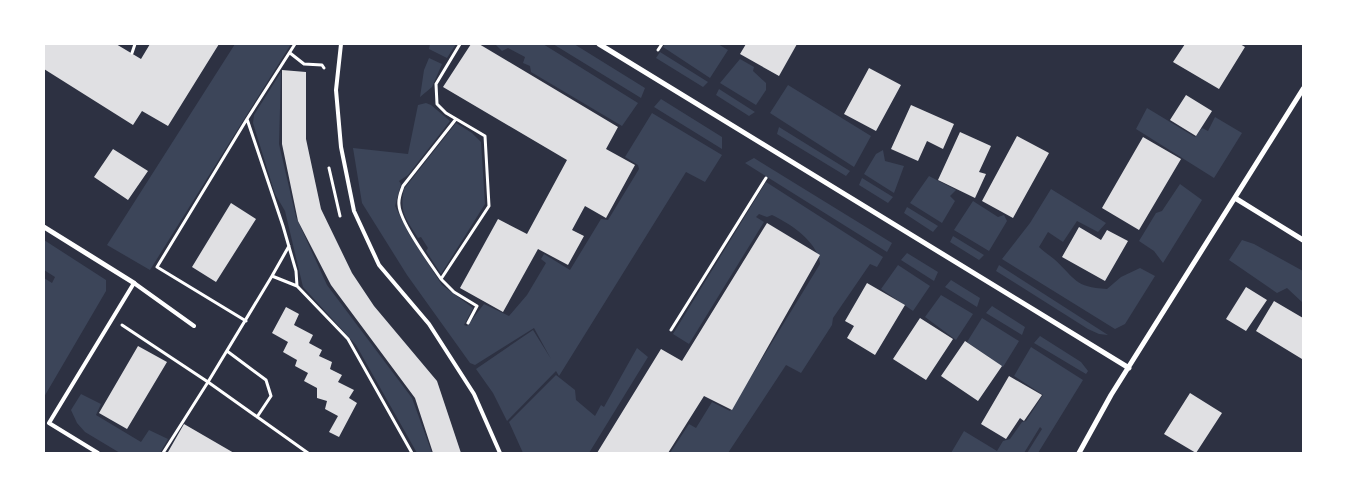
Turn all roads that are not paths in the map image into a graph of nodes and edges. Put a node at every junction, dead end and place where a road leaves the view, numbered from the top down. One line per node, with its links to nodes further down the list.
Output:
1 (340, 44): 11 (lane)
2 (599, 44): 9 (street)
3 (1303, 89): 4 (street)
4 (1235, 198): 6 (street); 9 (street)
5 (44, 227): 7 (street)
6 (1303, 240)
7 (134, 283): 8 (lane); 10 (lane)
8 (194, 326)
9 (1129, 368): 12 (street)
10 (98, 453)
11 (500, 453)
12 (1079, 453)

